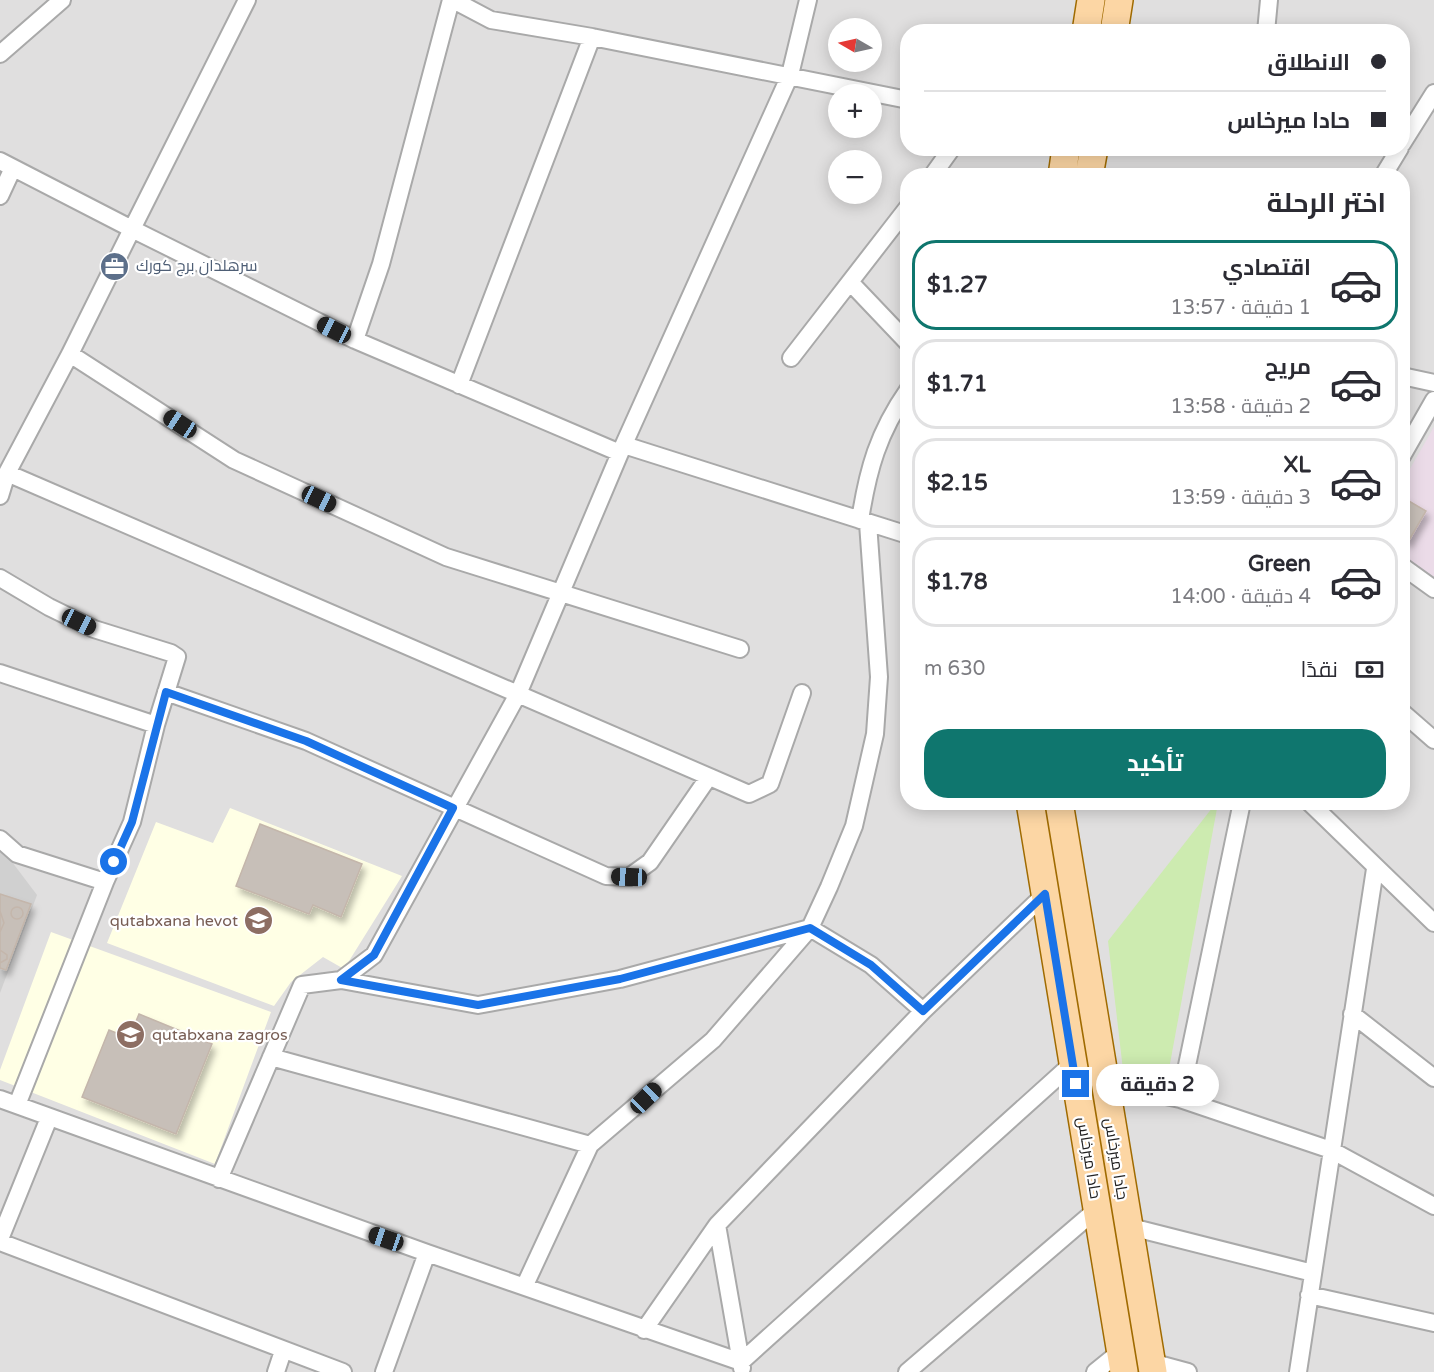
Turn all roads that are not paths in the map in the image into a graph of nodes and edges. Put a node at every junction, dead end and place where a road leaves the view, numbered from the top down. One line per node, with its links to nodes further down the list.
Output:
1 (62, 0): 12 (street)
2 (247, 0): 20 (street)
3 (452, 0): 11 (street); 23 (street)
4 (808, 0): 13 (street)
5 (1091, 0): 8 (main road)
6 (1119, 0): 9 (main road)
7 (1269, 0): 10 (street)
8 (1087, 24)
9 (1115, 24)
10 (1267, 24)
11 (592, 36): 13 (street); 28 (street)
12 (0, 54)
13 (790, 75): 15 (street); 32 (street)
14 (1434, 93): 16 (street)
15 (900, 98)
16 (1410, 131)
17 (7, 164): 18 (street); 20 (street)
18 (0, 196)
19 (900, 217): 21 (street)
20 (132, 229): 23 (street); 24 (street)
21 (850, 282): 22 (street); 25 (street)
22 (900, 335)
23 (354, 340): 28 (street)
24 (70, 354): 33 (street); 40 (street)
25 (791, 358)
26 (1410, 378): 27 (street)
27 (1434, 383)
28 (459, 385): 32 (street)
29 (1434, 400): 31 (street)
30 (900, 401): 35 (street)
31 (1410, 442)
32 (622, 449): 35 (street); 40 (street)
33 (7, 473): 34 (street); 45 (street)
34 (0, 496)
35 (864, 522): 36 (street); 60 (street)
36 (900, 533)
37 (1410, 572): 39 (street)
38 (0, 578): 43 (street)
39 (1434, 589)
40 (562, 594): 41 (street); 45 (street)
41 (740, 650)
42 (0, 673): 47 (street)
43 (166, 692): 47 (street); 50 (street)
44 (802, 693): 49 (street)
45 (518, 694): 49 (street); 50 (street)
46 (1410, 719): 48 (street)
47 (156, 725): 57 (street)
48 (1434, 740)
49 (708, 778): 50 (street)
50 (453, 808): 61 (street)
51 (1031, 810): 58 (main road, حادا ميرخاس)
52 (1060, 810): 67 (main road, جادا ميرخاس)
53 (1240, 810): 69 (street)
54 (1317, 810): 56 (street)
55 (0, 839): 57 (street)
56 (1375, 869): 59 (street); 63 (street)
57 (105, 882): 70 (street)
58 (1045, 894): 62 (street); 65 (main road, حادا ميرخاس)
59 (1434, 923)
60 (810, 928): 61 (street); 62 (street); 72 (street)
61 (341, 980): 64 (street)
62 (923, 1011): 77 (street)
63 (1352, 1014): 66 (street); 73 (street)
64 (271, 1057): 72 (street); 74 (street)
65 (1073, 1063): 76 (main road, حادا ميرخاس); 88 (street)
66 (1434, 1077)
67 (1104, 1083): 69 (street); 78 (main road, جادا ميرخاس)
68 (0, 1099): 70 (street)
69 (1180, 1100): 73 (street)
70 (17, 1105): 71 (street)
71 (49, 1118): 74 (street); 79 (street)
72 (590, 1145): 82 (street)
73 (1331, 1150): 75 (street); 81 (street)
74 (219, 1179): 80 (street)
75 (1434, 1206)
76 (1097, 1209): 87 (main road, حادا ميرخاس); 93 (street)
77 (717, 1225): 85 (street); 88 (street)
78 (1127, 1226): 81 (street); 89 (main road, جادا ميرخاس)
79 (0, 1240): 86 (street)
80 (427, 1253): 82 (street); 92 (street)
81 (1312, 1273): 83 (street)
82 (525, 1286): 85 (street)
83 (1309, 1295): 84 (street); 96 (street)
84 (1434, 1323)
85 (644, 1330): 88 (street)
86 (283, 1351): 90 (street); 91 (street)
87 (1123, 1361): 94 (street)
88 (742, 1367)
89 (1152, 1367): 95 (street)
90 (276, 1372)
91 (343, 1372)
92 (384, 1372)
93 (907, 1372)
94 (1095, 1372)
95 (1188, 1372)
96 (1298, 1372)

